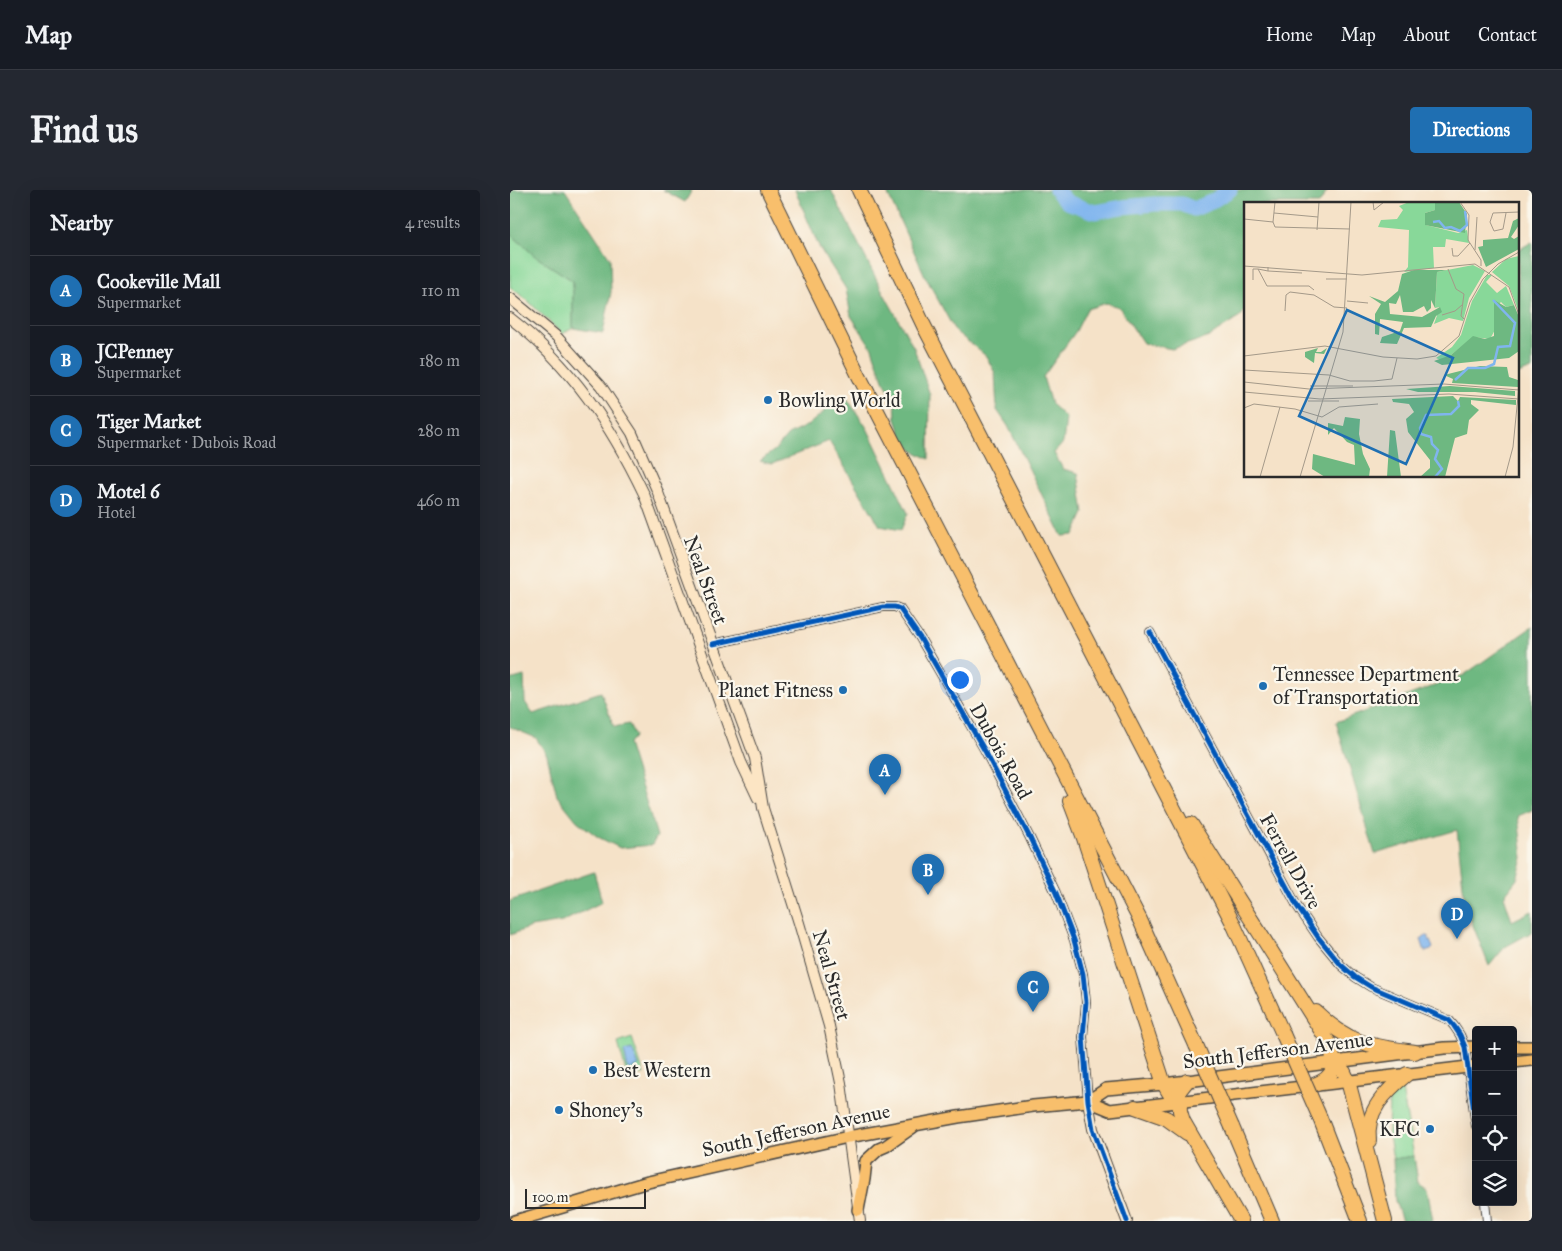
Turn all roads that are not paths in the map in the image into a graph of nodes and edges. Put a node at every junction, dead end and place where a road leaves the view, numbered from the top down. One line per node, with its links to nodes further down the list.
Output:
1 (768, 190): 8 (highway)
2 (859, 190): 7 (highway)
3 (510, 298): 6 (main road, Neal Street)
4 (510, 318): 9 (main road)
5 (1150, 632): 11 (street, Ferrell Drive)
6 (713, 644): 9 (main road, Neal Street); 25 (street, Dubois Road)
7 (1134, 730): 10 (highway); 39 (highway, bridge)
8 (1047, 742): 23 (highway); 38 (highway, bridge)
9 (763, 808): 30 (main road, Neal Street)
10 (1291, 983): 14 (highway); 16 (highway)
11 (1470, 1047): 14 (main road, South Jefferson Avenue); 18 (street)
12 (1517, 1047): 13 (main road)
13 (1532, 1047)
14 (1415, 1052): 16 (main road, South Jefferson Avenue)
15 (1532, 1060): 17 (main road)
16 (1334, 1062): 21 (main road, South Jefferson Avenue); 22 (highway); 24 (highway)
17 (1517, 1062)
18 (1472, 1067): 20 (main road, South Jefferson Avenue)
19 (1472, 1071): 28 (street)
20 (1406, 1074): 22 (main road, South Jefferson Avenue); 32 (highway)
21 (1187, 1081): 23 (main road, South Jefferson Avenue); 26 (highway)
22 (1348, 1081): 24 (main road, South Jefferson Avenue); 32 (highway)
23 (1164, 1084): 25 (main road, South Jefferson Avenue); 26 (highway)
24 (1314, 1085): 26 (main road, South Jefferson Avenue)
25 (1088, 1101): 27 (main road, South Jefferson Avenue); 29 (main road, South Jefferson Avenue); 36 (main road)
26 (1179, 1101): 27 (main road, South Jefferson Avenue); 31 (highway)
27 (1134, 1107): 31 (highway)
28 (1475, 1116)
29 (915, 1125): 30 (main road, South Jefferson Avenue); 34 (main road)
30 (848, 1137): 34 (main road, Neal Street); 35 (main road, South Jefferson Avenue)
31 (1194, 1138): 37 (highway)
32 (1373, 1171): 40 (highway)
33 (1485, 1206): 41 (street)
34 (859, 1215)
35 (516, 1221)
36 (1128, 1221)
37 (1241, 1221)
38 (1272, 1221)
39 (1360, 1221)
40 (1386, 1221)
41 (1487, 1221)

